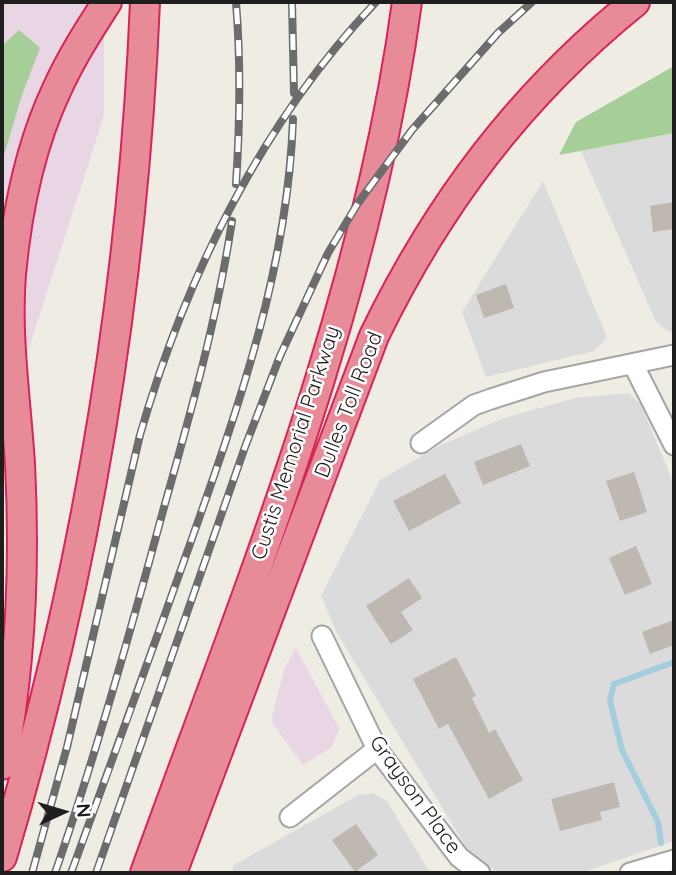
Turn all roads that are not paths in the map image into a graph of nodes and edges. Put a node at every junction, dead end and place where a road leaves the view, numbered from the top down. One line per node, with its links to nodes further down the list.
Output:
1 (107, 2): 11 (highway)
2 (145, 2): 13 (highway)
3 (407, 2): 15 (highway, Custis Memorial Parkway)
4 (635, 2): 16 (highway, Dulles Toll Road)
5 (674, 355): 6 (street)
6 (634, 364): 7 (street); 8 (street)
7 (421, 443)
8 (674, 445)
9 (322, 636): 10 (street, Grayson Place)
10 (377, 749): 12 (street); 17 (street, Grayson Place)
11 (2, 765)
12 (290, 817)
13 (2, 857)
14 (674, 860): 18 (street)
15 (145, 873)
16 (172, 873)
17 (480, 873)
18 (630, 873)

